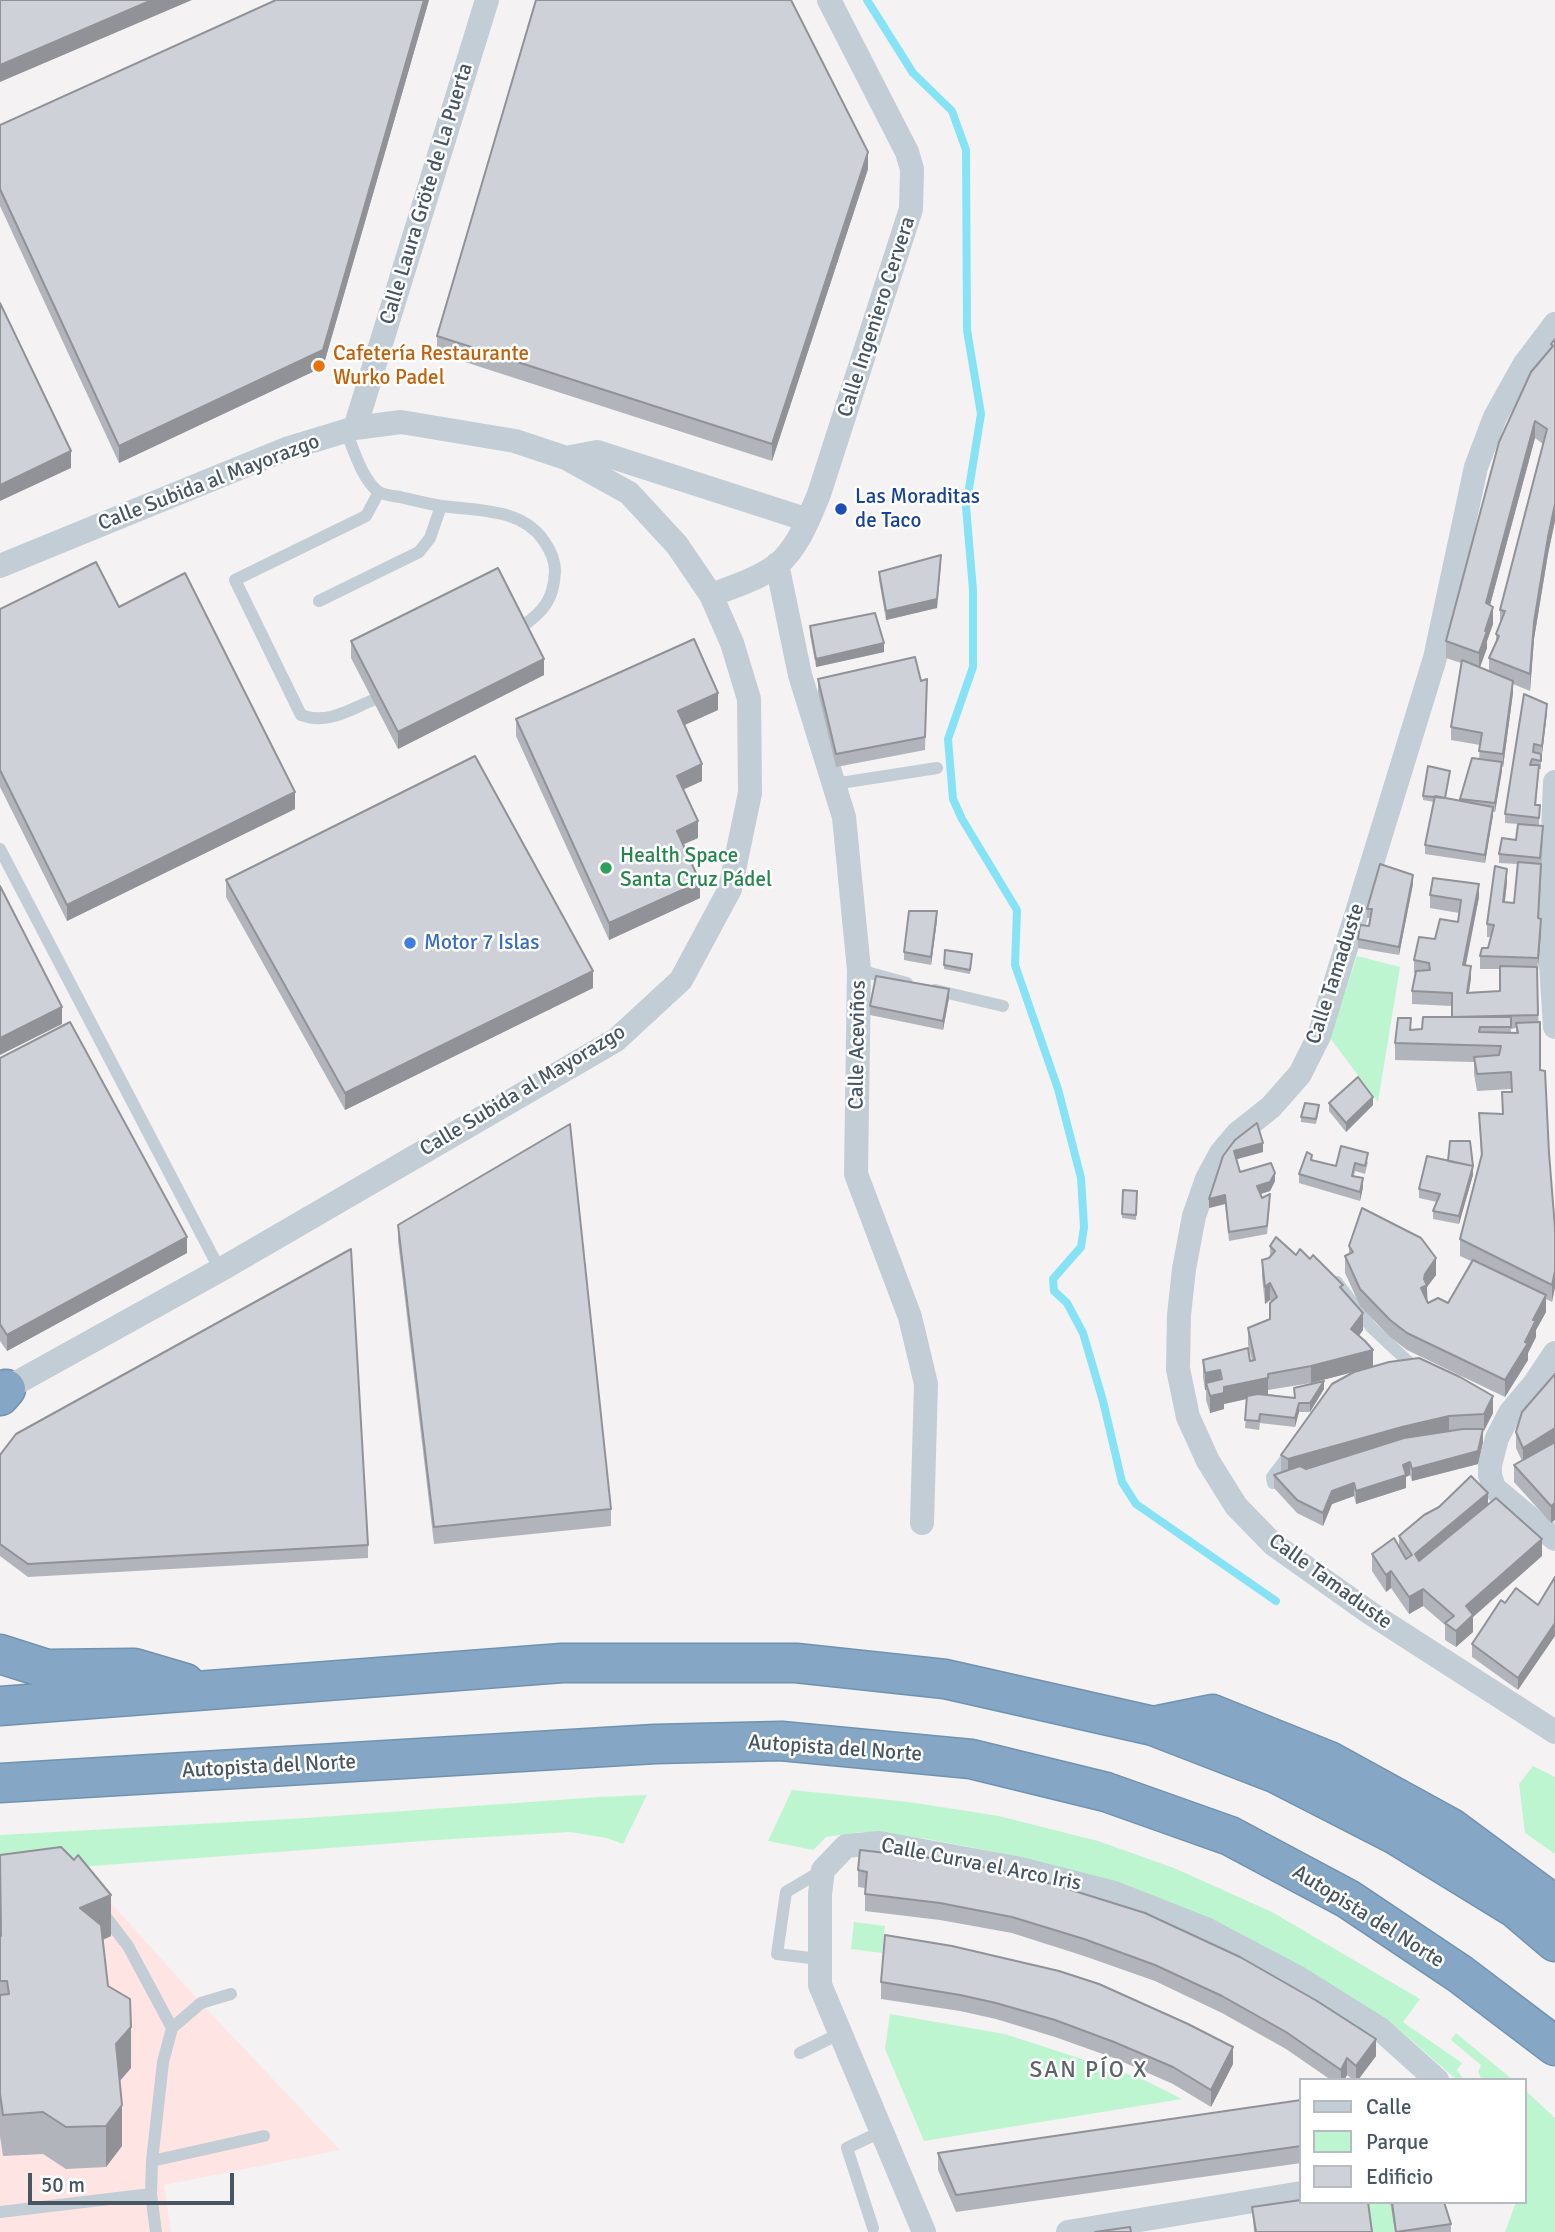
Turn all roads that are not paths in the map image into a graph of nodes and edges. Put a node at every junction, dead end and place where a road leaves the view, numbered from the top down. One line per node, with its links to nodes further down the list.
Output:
1 (487, 0): 4 (street, Calle Laura Gröte de La Puerta)
2 (830, 0): 8 (street, Calle Ingeniero Cervera)
3 (1555, 324): 34 (street, Calle Tamaduste)
4 (350, 430): 5 (street, Calle Subida al Mayorazgo); 6 (lane); 10 (street, Calle Subida al Mayorazgo)
5 (566, 458): 8 (street); 11 (street, Calle Subida al Mayorazgo)
6 (379, 492): 7 (lane); 14 (lane)
7 (441, 506): 12 (lane); 13 (lane)
8 (808, 520): 9 (street, Calle Ingeniero Cervera)
9 (777, 564): 11 (street, Calle Ingeniero Cervera); 17 (street, Calle Aceviños)
10 (0, 566)
11 (711, 595): 22 (street, Calle Subida al Mayorazgo)
12 (319, 601)
13 (520, 628)
14 (373, 700)
15 (937, 768): 17 (lane)
16 (1555, 782): 21 (street)
17 (834, 784): 19 (street, Calle Aceviños)
18 (0, 849): 22 (lane)
19 (859, 970): 20 (lane); 29 (street, Calle Aceviños)
20 (1003, 1006)
21 (1555, 1027)
22 (220, 1270): 26 (street, Calle Subida al Mayorazgo)
23 (1337, 1282): 25 (lane)
24 (1555, 1353): 30 (street)
25 (1415, 1371)
26 (2, 1392)
27 (1296, 1446): 28 (lane)
28 (1273, 1483)
29 (922, 1523)
30 (1555, 1539)
31 (15, 1675): 32 (highway); 32 (highway)
32 (210, 1690): 33 (highway)
33 (1153, 1726): 38 (highway); 39 (highway)
34 (1555, 1732)
35 (0, 1783): 44 (highway, Autopista del Norte)
36 (823, 1870): 40 (street); 40 (lane); 46 (street, Calle Curva el Arco Iris)
37 (93, 1902): 42 (lane)
38 (1555, 1905)
39 (1555, 1942)
40 (819, 1959): 43 (street)
41 (231, 1994): 42 (lane)
42 (172, 2028): 49 (lane)
43 (841, 2033): 45 (lane); 47 (street)
44 (1555, 2046)
45 (800, 2053)
46 (1435, 2078)
47 (882, 2131): 53 (lane); 55 (street)
48 (264, 2136): 49 (lane)
49 (152, 2161): 51 (lane)
50 (1300, 2193): 56 (street)
51 (151, 2194): 52 (lane); 54 (lane)
52 (0, 2212)
53 (873, 2228)
54 (156, 2232)
55 (924, 2232)
56 (1068, 2232)

